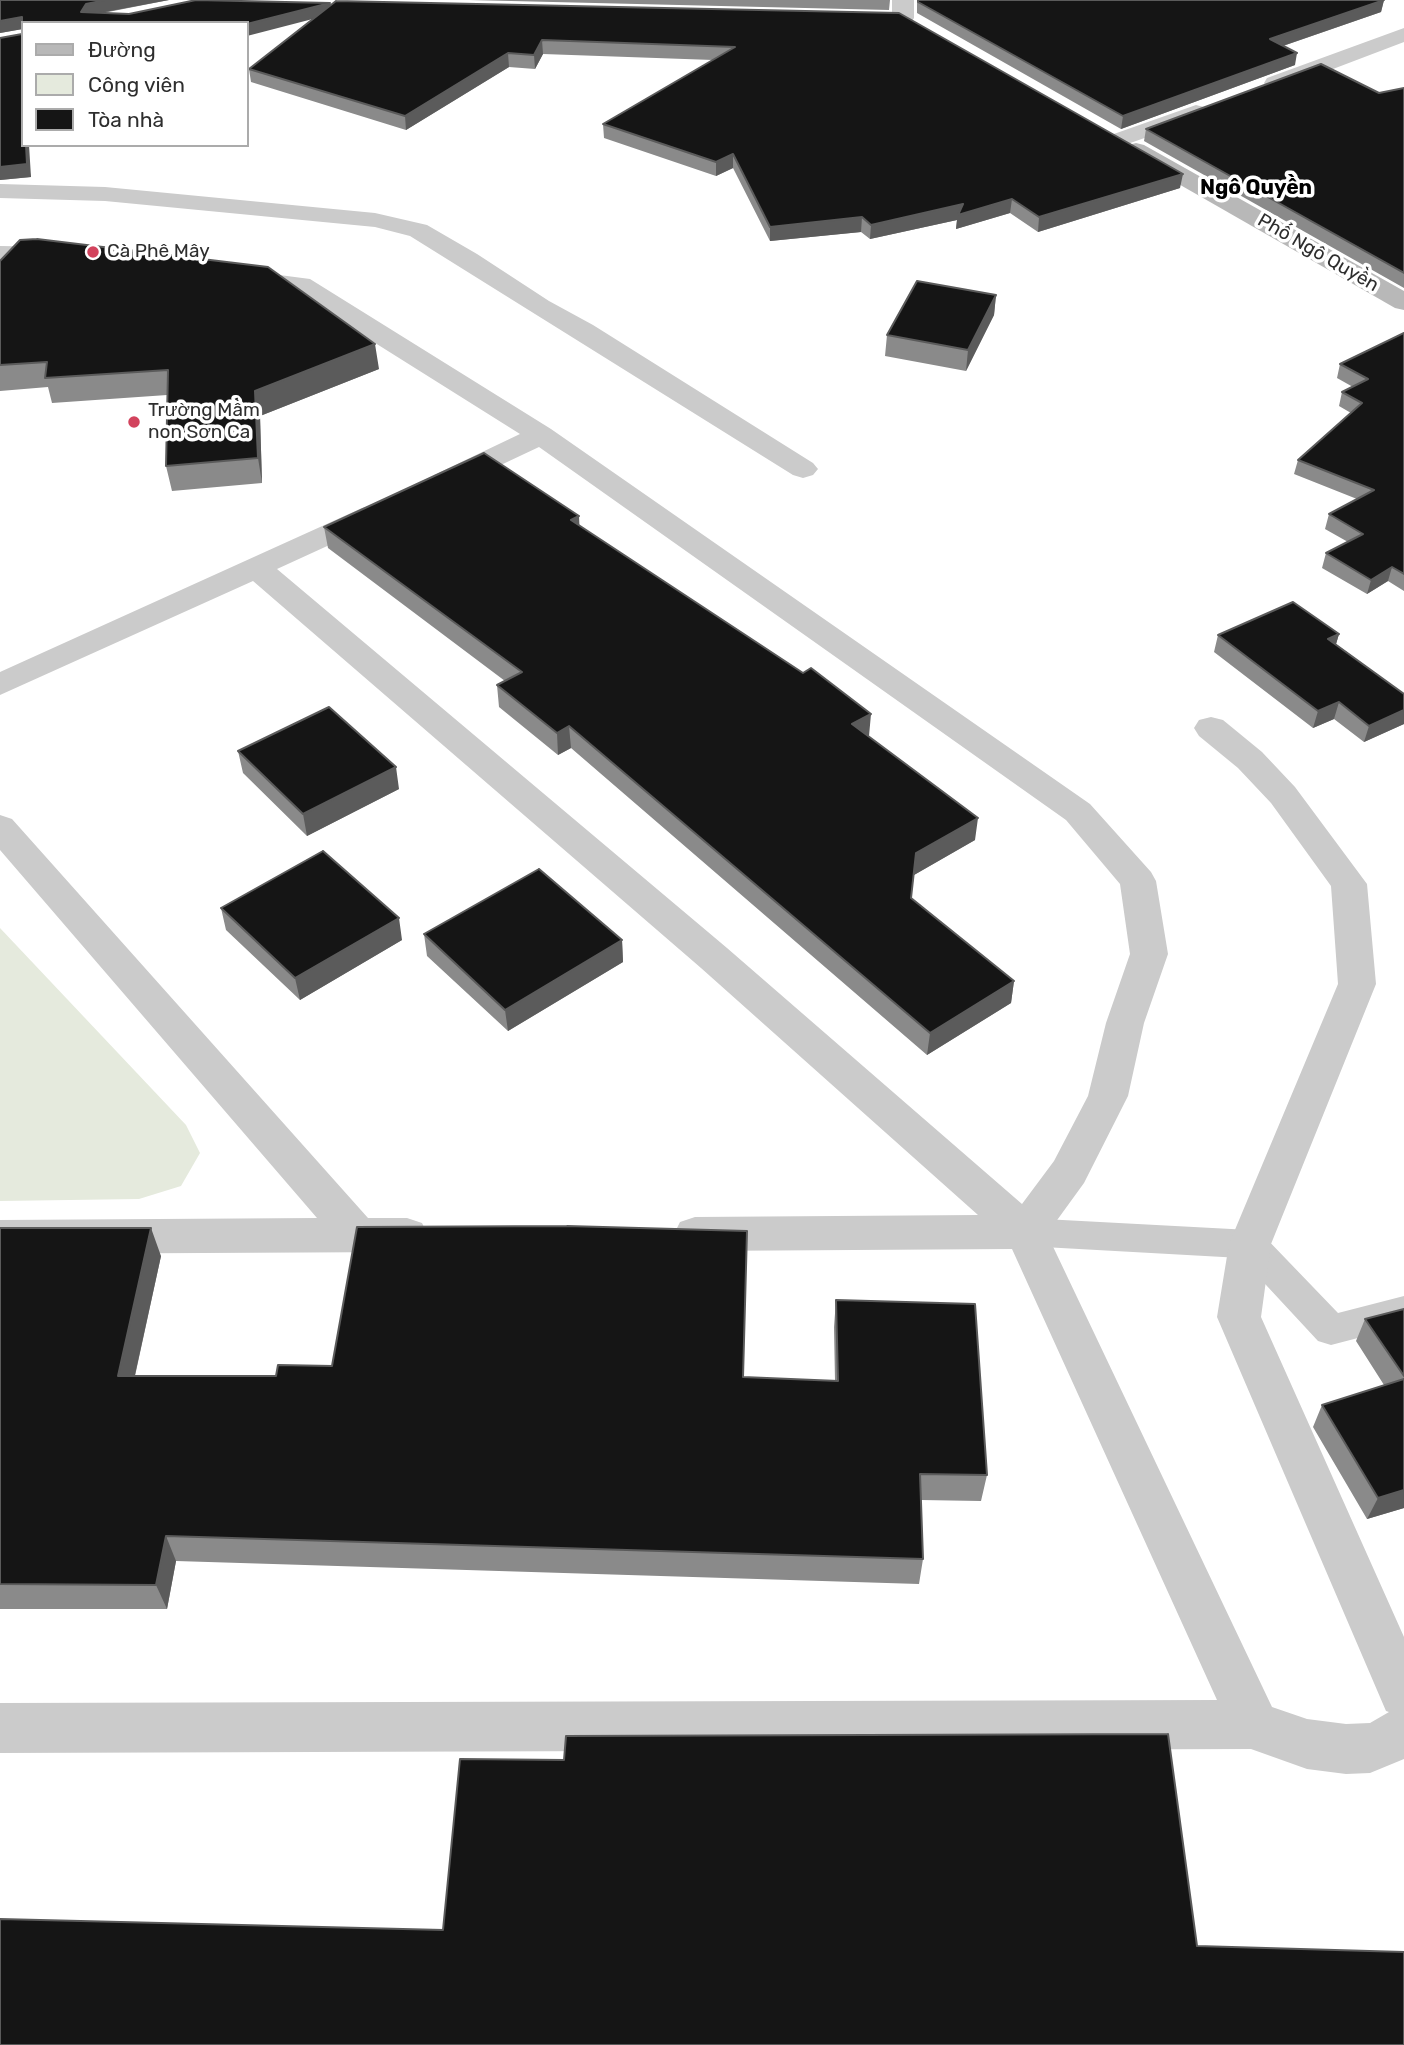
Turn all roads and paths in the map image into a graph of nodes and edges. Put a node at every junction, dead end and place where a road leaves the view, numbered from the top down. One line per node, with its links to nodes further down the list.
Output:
1 (903, 9): 2 (street); 3 (street)
2 (876, 17)
3 (927, 31)
4 (1404, 35): 5 (street)
5 (1257, 89)
6 (1219, 103): 8 (street)
7 (1095, 126): 8 (street, Phố Ngô Quyền)
8 (1119, 140): 13 (street, Phố Ngô Quyền)
9 (0, 191): 15 (street)
10 (0, 254): 11 (street)
11 (84, 258)
12 (219, 275): 14 (street)
13 (1404, 302)
14 (541, 435): 16 (street); 20 (street)
15 (803, 469)
16 (257, 568): 17 (street); 20 (street)
17 (0, 685)
18 (1211, 728): 25 (street)
19 (0, 827): 22 (street)
20 (1025, 1232): 21 (street); 25 (lane); 28 (street)
21 (663, 1234)
22 (357, 1235): 23 (street); 24 (street)
23 (440, 1235)
24 (0, 1237)
25 (1250, 1244): 26 (lane); 27 (street)
26 (1404, 1311)
27 (1404, 1694)
28 (1254, 1724): 29 (street); 30 (street)
29 (0, 1728)
30 (1404, 1731)

